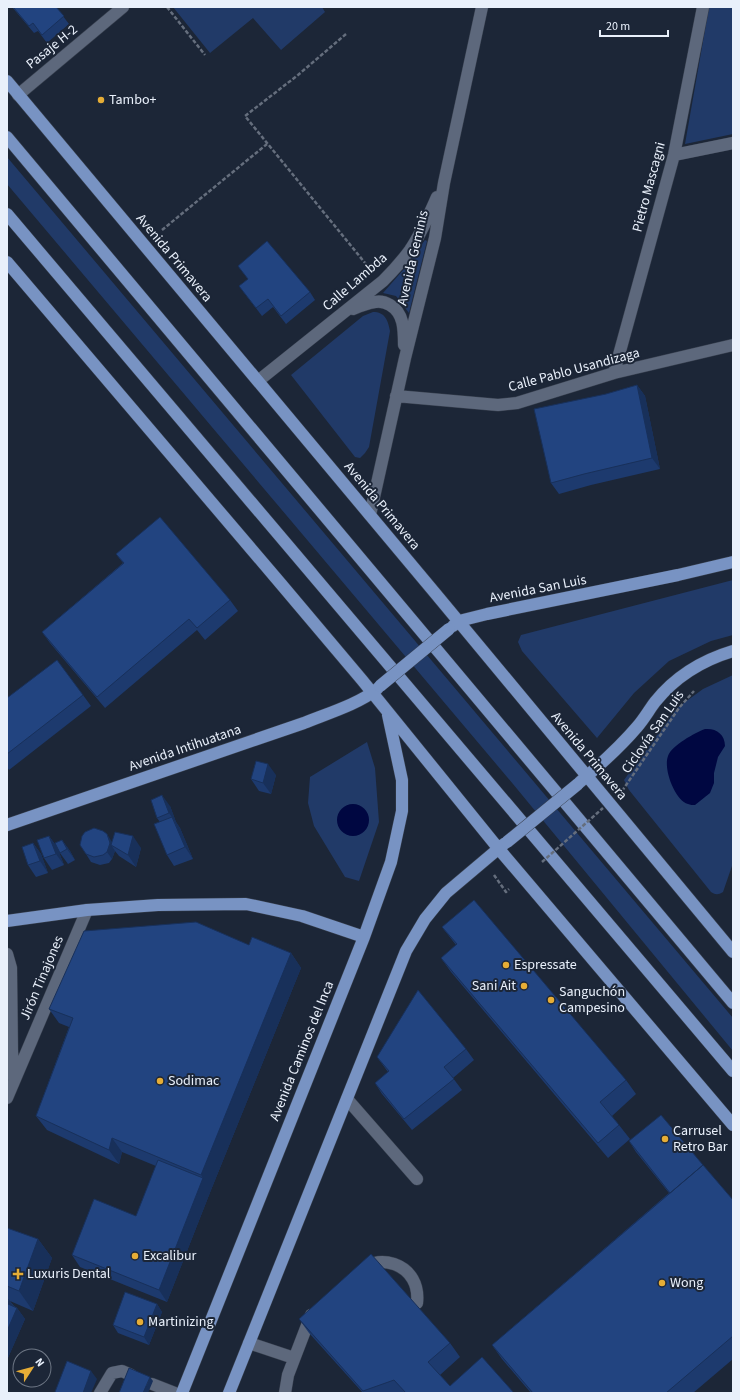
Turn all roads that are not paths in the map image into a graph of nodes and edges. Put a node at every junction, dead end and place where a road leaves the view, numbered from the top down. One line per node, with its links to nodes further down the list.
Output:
1 (123, 7): 5 (street, Pasaje H-2)
2 (482, 7): 9 (street, Avenida Geminis)
3 (703, 7): 8 (street, Pietro Mascagni)
4 (7, 81): 5 (main road, Avenida Primavera)
5 (18, 95): 16 (main road, Avenida Primavera)
6 (7, 137): 32 (main road)
7 (733, 143): 8 (street)
8 (674, 155): 15 (street, Pietro Mascagni)
9 (444, 183): 12 (street, Calle Lambda); 14 (street, Avenida Geminis)
10 (7, 214): 33 (main road)
11 (7, 262): 22 (main road)
12 (345, 311): 14 (street); 16 (street, Calle Lambda)
13 (733, 345): 15 (street, Calle Pablo Usandizaga)
14 (405, 358): 17 (street, Avenida Geminis)
15 (614, 373): 17 (street, Calle Pablo Usandizaga)
16 (258, 380): 18 (main road, Avenida Primavera)
17 (396, 396): 18 (street, Avenida Geminis)
18 (370, 515): 20 (main road, Avenida Primavera)
19 (733, 562): 20 (main road, Avenida San Luis)
20 (454, 625): 22 (main road, Avenida San Luis, bridge); 24 (main road, Avenida Primavera)
21 (733, 651): 24 (main road)
22 (376, 689): 23 (main road); 25 (main road, Avenida Intihuatana)
23 (387, 712): 26 (main road); 29 (main road, Avenida Caminos del Inca)
24 (582, 780): 26 (main road, bridge); 30 (main road, Avenida Primavera)
25 (7, 825)
26 (502, 845): 36 (main road); 37 (main road)
27 (87, 910): 28 (main road); 29 (main road); 34 (street, Jirón Tinajones)
28 (7, 921)
29 (364, 937): 48 (main road, Avenida Caminos del Inca)
30 (733, 952)
31 (7, 954): 34 (street, Jirón Tinajones)
32 (733, 1002)
33 (733, 1071)
34 (14, 1080): 35 (street, Jirón Tinajones)
35 (7, 1098)
36 (346, 1099): 38 (street); 42 (main road)
37 (733, 1125)
38 (417, 1179)
39 (356, 1277): 40 (street)
40 (417, 1303)
41 (317, 1305): 43 (street)
42 (249, 1343): 43 (street); 49 (main road)
43 (294, 1358): 50 (street)
44 (131, 1375): 46 (street)
45 (152, 1384): 47 (street)
46 (100, 1393)
47 (175, 1393)
48 (182, 1393)
49 (229, 1393)
50 (285, 1393)

